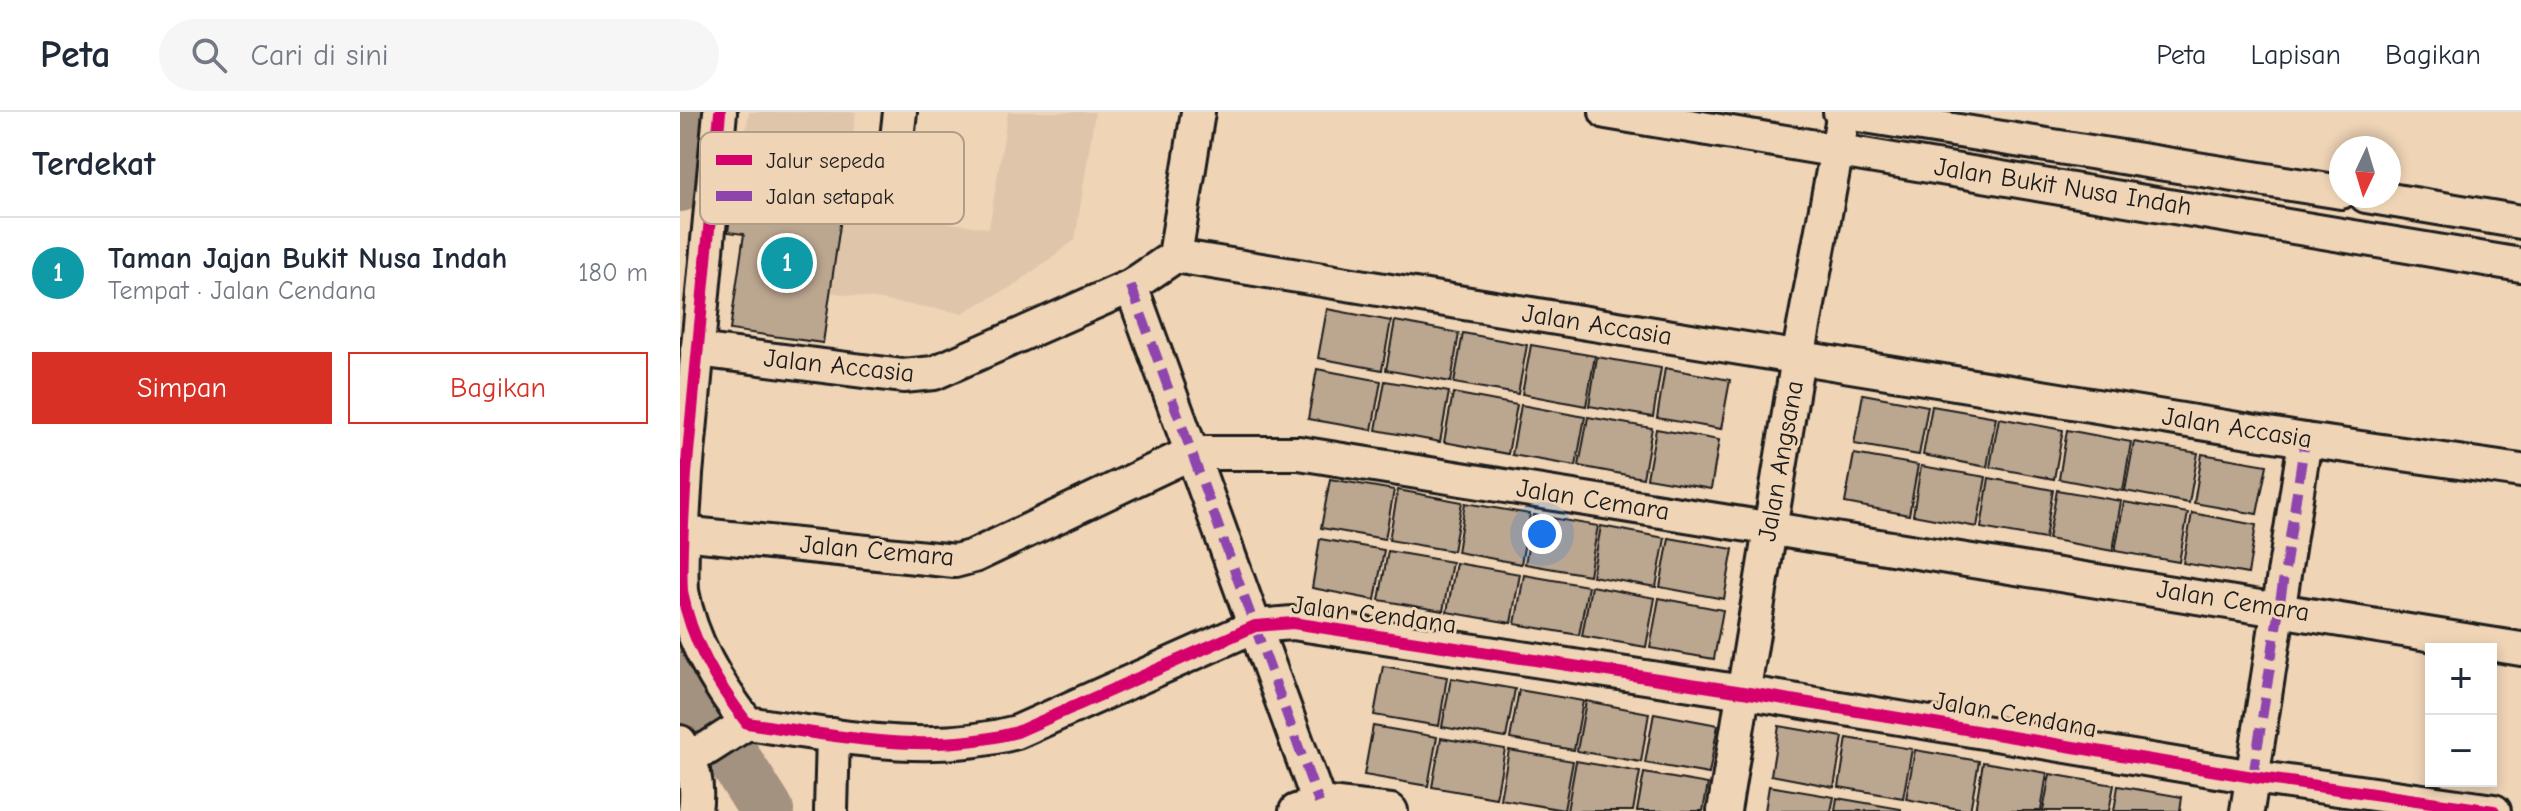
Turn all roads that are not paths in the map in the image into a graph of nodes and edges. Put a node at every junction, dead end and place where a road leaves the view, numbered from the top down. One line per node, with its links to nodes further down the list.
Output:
1 (720, 112): 6 (street)
2 (900, 112): 7 (street)
3 (1198, 112): 13 (street)
4 (1606, 112): 8 (street, Jalan Bukit Nusa Indah)
5 (1843, 112): 8 (street, Jalan Angsana); 9 (street, Jalan Bukit Nusa Indah)
6 (718, 132)
7 (898, 132)
8 (1836, 150): 14 (street, Jalan Bukit Nusa Indah); 17 (street, Jalan Angsana)
9 (2329, 190)
10 (2401, 202): 11 (street)
11 (2521, 222)
12 (709, 224): 16 (street)
13 (1175, 256): 15 (street, Jalan Accasia); 17 (street, Jalan Accasia)
14 (2521, 265)
15 (1131, 286): 16 (street, Jalan Accasia); 19 (street)
16 (697, 350): 22 (street)
17 (1798, 358): 18 (street, Jalan Accasia); 21 (street, Jalan Angsana)
18 (2305, 440): 20 (street, Jalan Accasia); 23 (street)
19 (1191, 453): 21 (street, Jalan Cemara); 22 (street, Jalan Cemara); 24 (street)
20 (2521, 471)
21 (1770, 528): 23 (street, Jalan Cemara); 26 (street, Jalan Angsana)
22 (682, 533): 27 (street)
23 (2277, 608): 25 (street, Jalan Cemara); 30 (street)
24 (1255, 626): 26 (street, Jalan Cendana); 28 (street, Jalan Cendana); 31 (street)
25 (2521, 649)
26 (1743, 692): 30 (street, Jalan Cendana); 35 (street, Jalan Angsana)
27 (742, 726): 28 (street, Jalan Cendana); 29 (street)
28 (833, 735): 33 (street)
29 (692, 749): 32 (street)
30 (2253, 777): 36 (street); 37 (street, Jalan Cendana)
31 (1308, 807): 34 (street)
32 (695, 811)
33 (831, 811)
34 (1391, 811)
35 (1724, 811)
36 (2247, 811)
37 (2494, 811)

